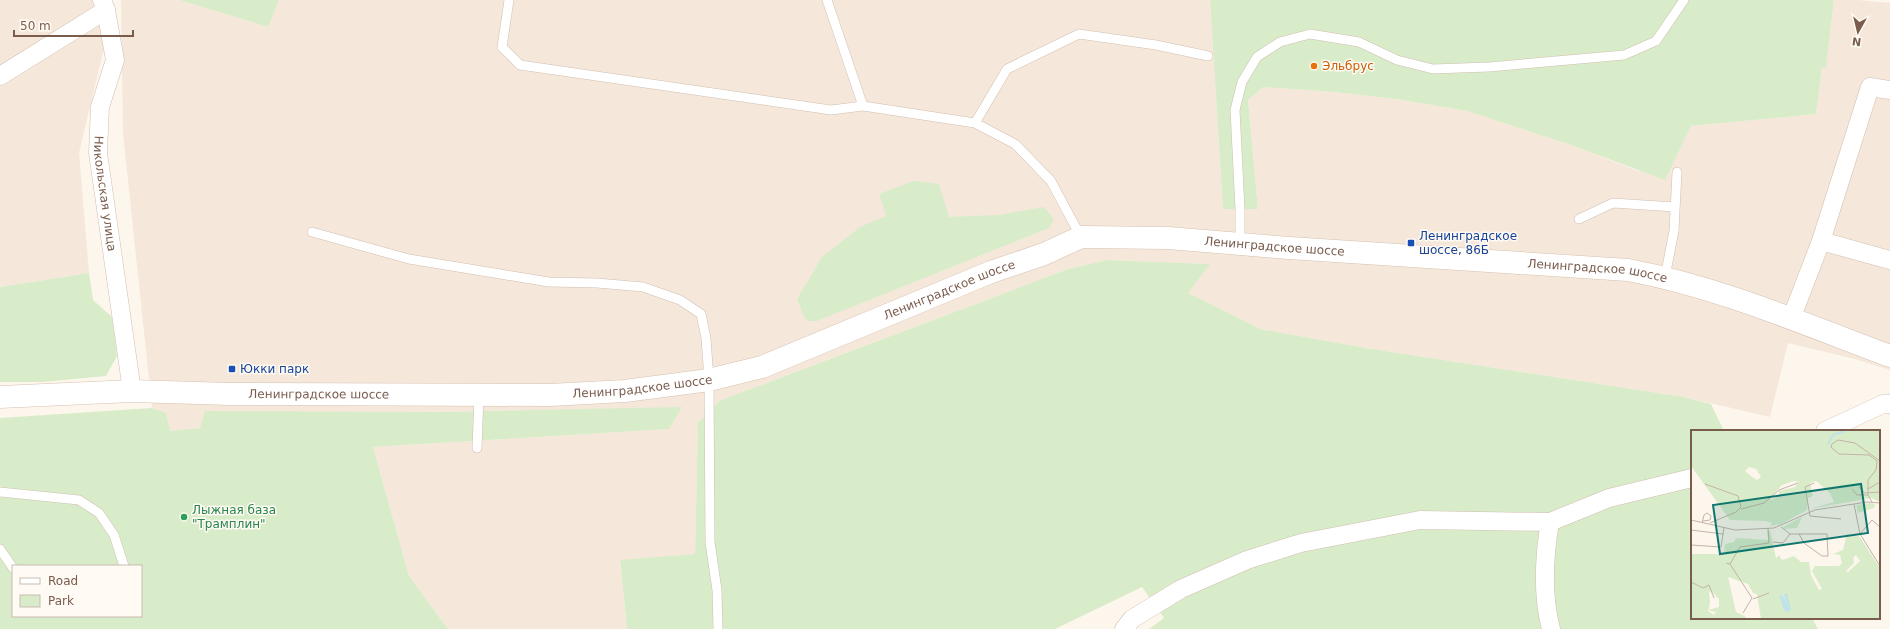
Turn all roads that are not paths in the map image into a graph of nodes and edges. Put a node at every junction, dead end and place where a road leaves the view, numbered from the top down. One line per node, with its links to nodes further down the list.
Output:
1 (509, 0): 8 (lane)
2 (827, 0): 8 (lane)
3 (1684, 0): 16 (lane)
4 (104, 5): 6 (street); 22 (street, Никольская улица)
5 (1208, 56): 9 (lane)
6 (0, 76)
7 (1890, 90): 15 (street)
8 (863, 106): 9 (lane)
9 (975, 123): 14 (lane)
10 (1677, 172): 11 (lane)
11 (1675, 207): 12 (lane); 18 (lane)
12 (1579, 219)
13 (312, 232): 21 (lane)
14 (1081, 237): 16 (main road, Ленинградское шоссе); 21 (main road, Ленинградское шоссе)
15 (1821, 241): 17 (street); 19 (street)
16 (1240, 244): 18 (main road, Ленинградское шоссе)
17 (1890, 260)
18 (1665, 277): 19 (main road, Ленинградское шоссе)
19 (1791, 319): 20 (main road, Ленинградское шоссе)
20 (1890, 356)
21 (709, 380): 23 (main road, Ленинградское шоссе); 34 (lane)
22 (132, 391): 23 (main road, Ленинградское шоссе); 24 (main road, Ленинградское шоссе)
23 (479, 395): 27 (lane)
24 (0, 397)
25 (1890, 404): 26 (street)
26 (1827, 430)
27 (477, 448)
28 (1691, 478): 30 (street)
29 (0, 492): 32 (lane)
30 (1550, 522): 35 (street); 36 (street)
31 (0, 550): 33 (lane)
32 (124, 565)
33 (12, 567)
34 (718, 629)
35 (1124, 629)
36 (1551, 629)

